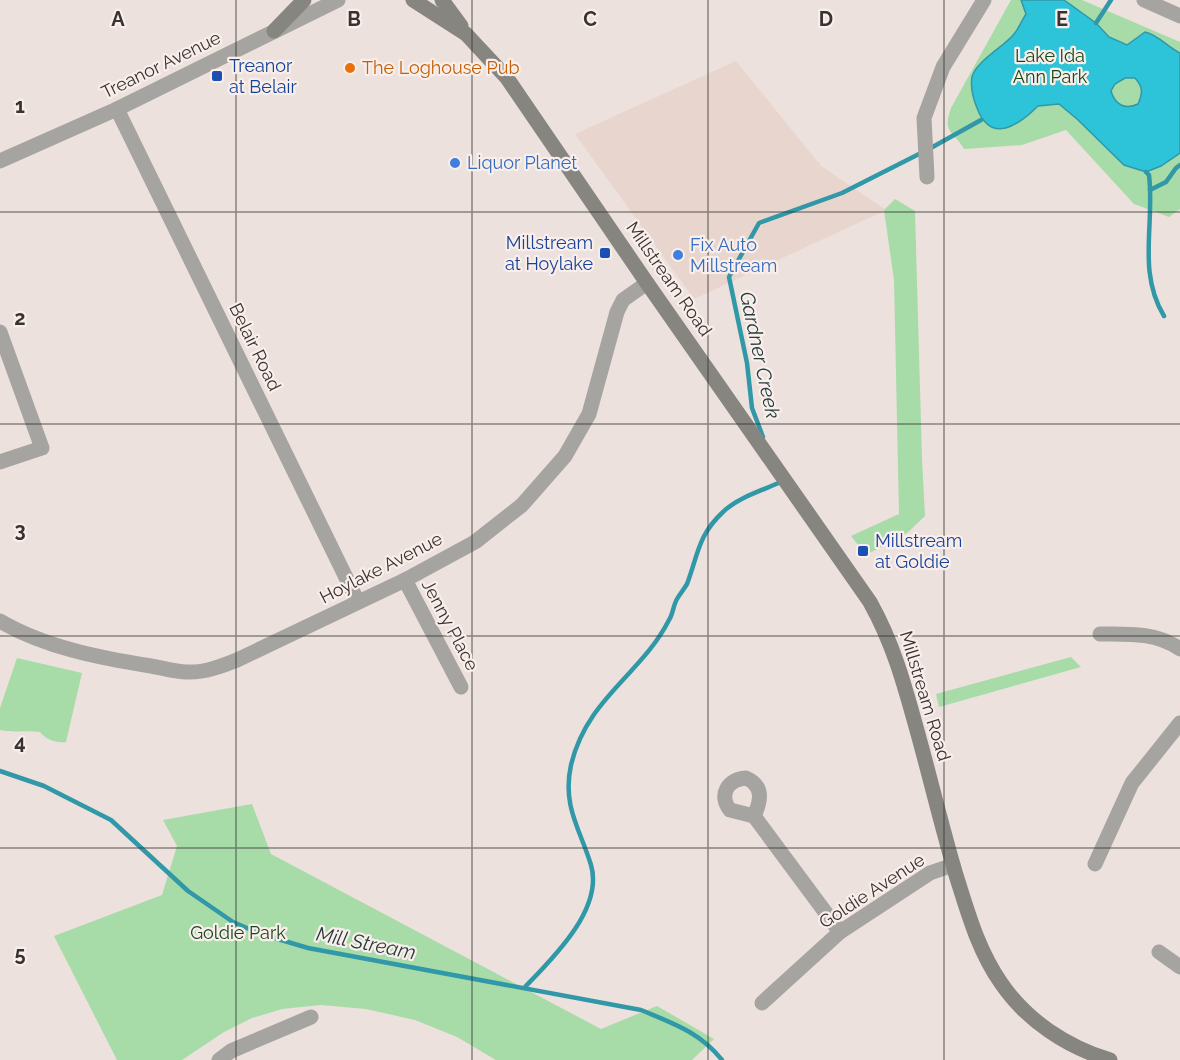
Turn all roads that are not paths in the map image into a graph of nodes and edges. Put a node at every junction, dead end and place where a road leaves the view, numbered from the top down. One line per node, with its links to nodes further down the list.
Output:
1 (304, 0): 8 (main road)
2 (338, 0): 8 (street, Treanor Avenue)
3 (413, 0): 9 (main road, Millstream Road)
4 (442, 0): 9 (main road)
5 (984, 0): 12 (street)
6 (1144, 0): 7 (street)
7 (1180, 16)
8 (274, 31): 10 (street, Treanor Avenue)
9 (466, 34): 13 (main road, Millstream Road)
10 (117, 109): 11 (street, Treanor Avenue); 17 (street, Belair Road)
11 (0, 161)
12 (927, 177)
13 (647, 283): 16 (street, Hoylake Avenue); 25 (main road, Millstream Road)
14 (0, 332): 15 (street)
15 (0, 462)
16 (405, 580): 17 (street, Hoylake Avenue); 21 (street, Jenny Place)
17 (358, 602): 18 (street, Hoylake Avenue)
18 (0, 621)
19 (1100, 634): 20 (street)
20 (1180, 649)
21 (461, 687)
22 (1180, 723): 24 (street)
23 (754, 816): 26 (street)
24 (1095, 864)
25 (953, 865): 26 (street, Goldie Avenue); 32 (main road, Millstream Road)
26 (840, 932): 29 (street, Goldie Avenue)
27 (1159, 952): 28 (street)
28 (1180, 967)
29 (762, 1003)
30 (310, 1017): 31 (street)
31 (219, 1060)
32 (1110, 1060)

